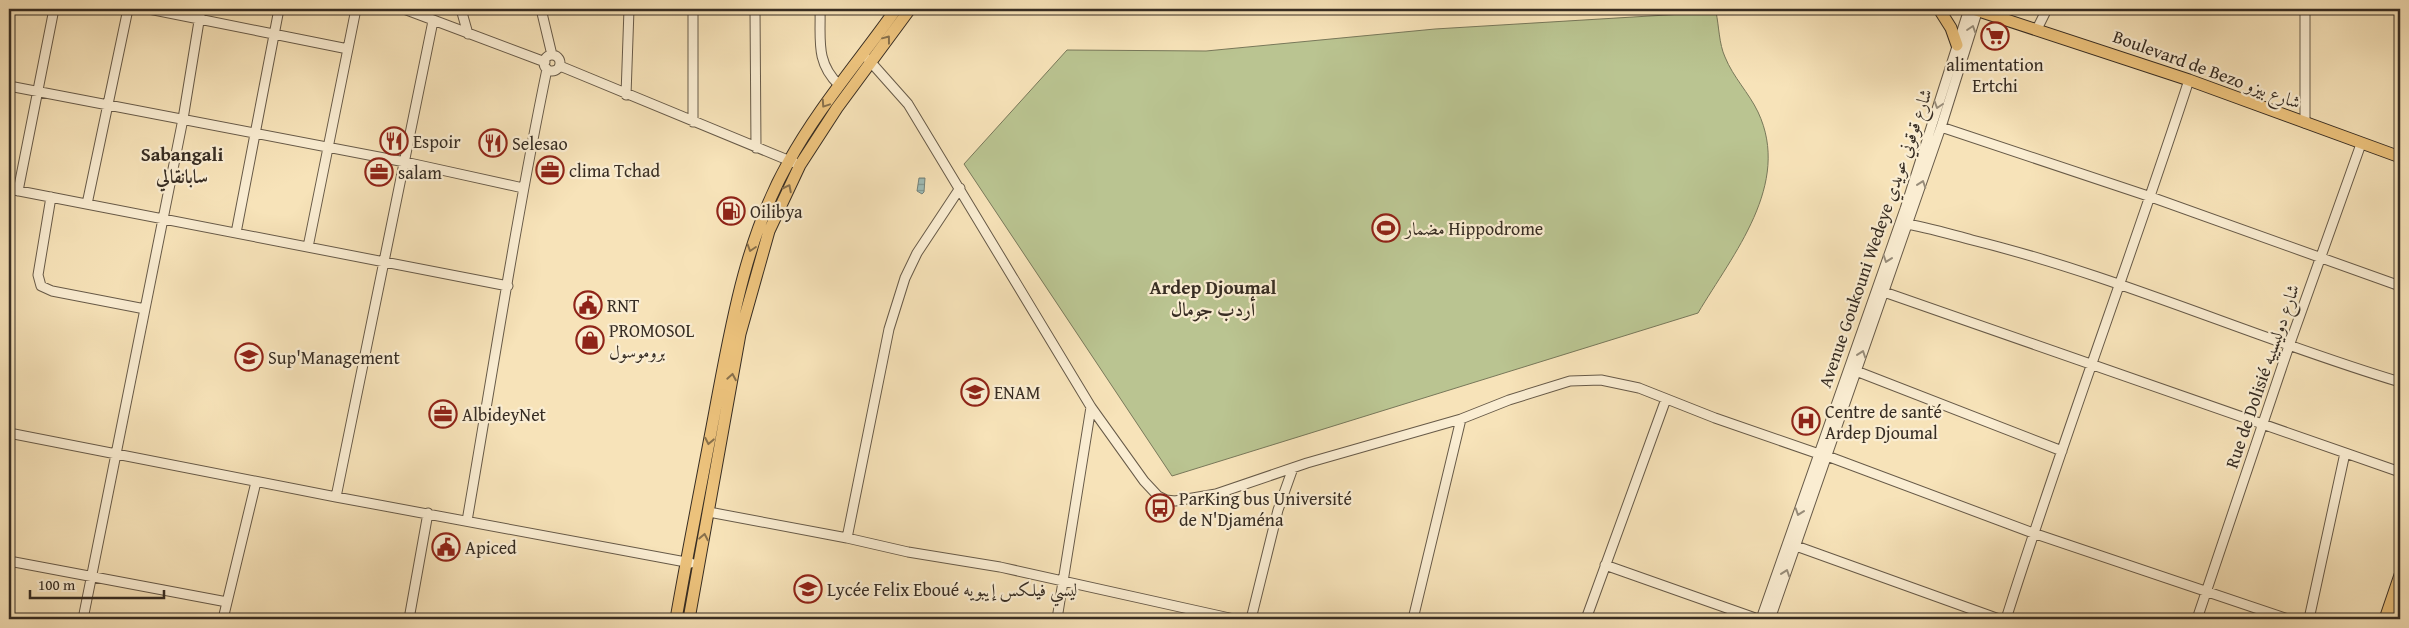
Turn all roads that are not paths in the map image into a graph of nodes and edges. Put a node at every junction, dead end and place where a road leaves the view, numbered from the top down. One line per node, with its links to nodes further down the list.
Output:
1 (54, 9): 33 (street)
2 (128, 9): 35 (street)
3 (149, 9): 19 (street)
4 (279, 9): 22 (street)
5 (356, 9): 25 (street)
6 (404, 9): 20 (street)
7 (461, 9): 23 (street)
8 (541, 9): 26 (street)
9 (629, 9): 34 (street)
10 (693, 9): 37 (street)
11 (755, 9): 43 (street)
12 (820, 9): 31 (street)
13 (896, 9): 27 (main road)
14 (910, 9): 27 (main road, one-way to 14)
15 (1939, 9): 24 (main road)
16 (1975, 9): 21 (main road, Boulevard de Bezo شارع بيزو); 24 (street, Avenue Goukouni Wedeye شارع قوقوني عويدي); 39 (street, Avenue Goukouni Wedeye شارع قوقوني عويدي, one-way to 16)
17 (2047, 9): 21 (street)
18 (2305, 9): 38 (street)
19 (200, 13): 22 (street); 36 (street)
20 (433, 21): 23 (street); 45 (street)
21 (2037, 28): 30 (main road, Boulevard de Bezo شارع بيزو)
22 (273, 34): 25 (street); 40 (street)
23 (468, 34): 28 (street)
24 (1957, 45): 54 (street, Avenue Goukouni Wedeye شارع قوقوني عويدي, one-way to 54)
25 (348, 49): 42 (street)
26 (552, 55): 28 (street); 29 (street)
27 (867, 58): 31 (main road); 46 (main road); 48 (street)
28 (546, 65): 29 (street); 47 (street)
29 (560, 66): 34 (street)
30 (2189, 80): 38 (main road, Boulevard de Bezo شارع بيزو); 51 (street)
31 (839, 84): 46 (main road, one-way to 46)
32 (9, 86): 33 (street)
33 (38, 91): 35 (street); 49 (street)
34 (626, 95): 37 (street)
35 (107, 104): 36 (street); 52 (street)
36 (183, 119): 40 (street); 53 (street)
37 (693, 122): 43 (street)
38 (2305, 123): 41 (main road, Boulevard de Bezo شارع بيزو)
39 (1941, 127): 51 (street); 54 (street, Avenue Goukouni Wedeye شارع قوقوني عويدي, one-way to 39)
40 (255, 132): 42 (street); 55 (street)
41 (2361, 144): 44 (main road, Boulevard de Bezo شارع بيزو); 57 (street, Rue de Dolisié شارع دوليسييه)
42 (328, 147): 45 (street); 56 (street)
43 (756, 148): 46 (street)
44 (2400, 158)
45 (405, 162): 47 (street); 58 (street)
46 (794, 163): 59 (main road, one-way to 59); 60 (main road, one-way to 46)
47 (523, 188): 62 (street)
48 (960, 188): 71 (street); 87 (street)
49 (13, 190): 50 (street)
50 (51, 197): 52 (street); 65 (street)
51 (2151, 197): 57 (street); 61 (street)
52 (88, 204): 53 (street)
53 (162, 218): 55 (street); 65 (street)
54 (1904, 223): 61 (street); 64 (street, Avenue Goukouni Wedeye شارع قوقوني عويدي); 78 (street, Avenue Goukouni Wedeye شارع قوقوني عويدي, one-way to 78)
55 (236, 233): 56 (street)
56 (308, 246): 58 (street)
57 (2320, 256): 63 (street); 66 (street, Rue de Dolisié شارع دوليسييه)
58 (384, 261): 62 (street); 82 (street)
59 (744, 270): 60 (main road); 90 (main road, one-way to 90)
60 (756, 273): 83 (main road, one-way to 60)
61 (2121, 284): 66 (street); 67 (street)
62 (508, 286): 85 (street)
63 (2400, 286)
64 (1884, 292): 67 (street); 68 (street, Avenue Goukouni Wedeye شارع قوقوني عويدي, one-way to 64)
65 (145, 309): 76 (street)
66 (2289, 346): 69 (street); 73 (street, Rue de Dolisié شارع دوليسييه)
67 (2093, 365): 73 (street); 75 (street)
68 (1856, 371): 75 (street); 78 (street, Avenue Goukouni Wedeye شارع قوقوني عويدي)
69 (2400, 382)
70 (1666, 399): 72 (street); 78 (street); 92 (street)
71 (1090, 407): 79 (street); 95 (street)
72 (1461, 419): 79 (street); 107 (street)
73 (2262, 424): 77 (street); 96 (street, Rue de Dolisié شارع دوليسييه)
74 (9, 433): 76 (street)
75 (2062, 451): 86 (street)
76 (116, 453): 81 (street); 94 (street)
77 (2345, 453): 80 (street); 116 (street)
78 (1823, 455): 86 (street); 88 (street, Avenue Goukouni Wedeye شارع قوقوني عويدي); 110 (street, Avenue Goukouni Wedeye شارع قوقوني عويدي, one-way to 110)
79 (1293, 468): 106 (street)
80 (2400, 472)
81 (256, 482): 82 (street); 97 (street)
82 (336, 497): 84 (street)
83 (709, 512): 87 (street); 91 (main road, one-way to 83)
84 (428, 513): 85 (street); 101 (street)
85 (467, 521): 90 (street)
86 (2033, 533): 96 (street); 113 (street)
87 (847, 538): 95 (street)
88 (1796, 546): 111 (street, Avenue Goukouni Wedeye شارع قوقوني عويدي, one-way to 88); 112 (street)
89 (9, 561): 94 (street)
90 (686, 562): 91 (street); 102 (main road)
91 (699, 564): 103 (main road)
92 (1606, 565): 108 (street); 109 (street)
93 (2400, 575): 117 (main road)
94 (91, 577): 97 (street); 99 (street)
95 (1063, 582): 104 (street); 105 (street)
96 (2206, 591): 114 (street, Rue de Dolisié شارع دوليسييه); 115 (street)
97 (227, 602): 100 (street)
98 (2400, 603): 118 (main road)
99 (83, 619)
100 (223, 619)
101 (409, 619)
102 (676, 619)
103 (689, 619)
104 (1057, 619)
105 (1234, 619)
106 (1251, 619)
107 (1412, 619)
108 (1586, 619)
109 (1758, 619)
110 (1762, 619)
111 (1770, 619)
112 (1999, 619)
113 (2006, 619)
114 (2197, 619)
115 (2288, 619)
116 (2309, 619)
117 (2384, 619)
118 (2395, 619)

